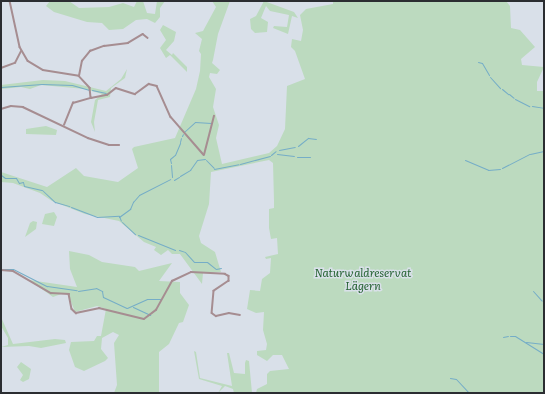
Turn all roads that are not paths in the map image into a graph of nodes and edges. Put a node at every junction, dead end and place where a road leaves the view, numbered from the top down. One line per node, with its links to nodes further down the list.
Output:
1 (10, 1): 3 (street)
2 (148, 38): 5 (street)
3 (21, 51): 4 (street); 5 (street)
4 (1, 68)
5 (79, 76): 6 (street)
6 (91, 98): 8 (street); 9 (street)
7 (1, 109): 9 (street)
8 (214, 116)
9 (64, 125): 10 (street)
10 (119, 145)
11 (1, 270): 12 (street)
12 (240, 315)

